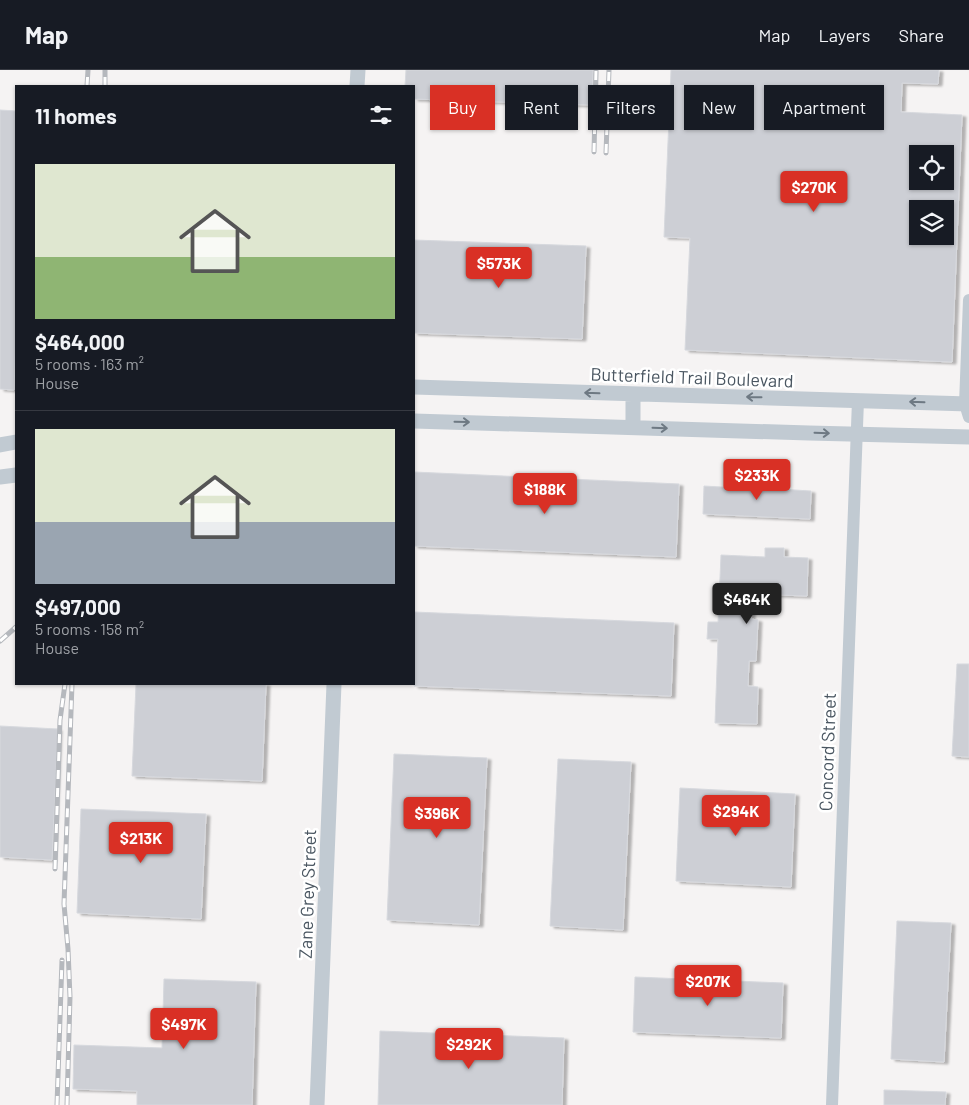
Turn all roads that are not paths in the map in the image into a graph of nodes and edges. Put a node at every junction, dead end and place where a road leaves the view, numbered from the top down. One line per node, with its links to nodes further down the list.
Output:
1 (358, 70): 2 (street)
2 (357, 85)
3 (969, 300): 7 (street)
4 (415, 387): 5 (street, Butterfield Trail Boulevard, one-way to 4)
5 (633, 394): 6 (street, Butterfield Trail Boulevard, one-way to 5); 9 (street)
6 (858, 400): 7 (street, Butterfield Trail Boulevard, one-way to 6); 10 (street, Concord Street)
7 (968, 408)
8 (415, 421): 9 (street, one-way to 9)
9 (633, 427): 10 (street, one-way to 10)
10 (856, 434): 11 (street); 18 (street, Concord Street)
11 (969, 437)
12 (15, 442): 13 (street)
13 (0, 445)
14 (15, 475): 15 (street)
15 (0, 477)
16 (334, 685): 17 (street, Zane Grey Street)
17 (317, 1105)
18 (832, 1105)

